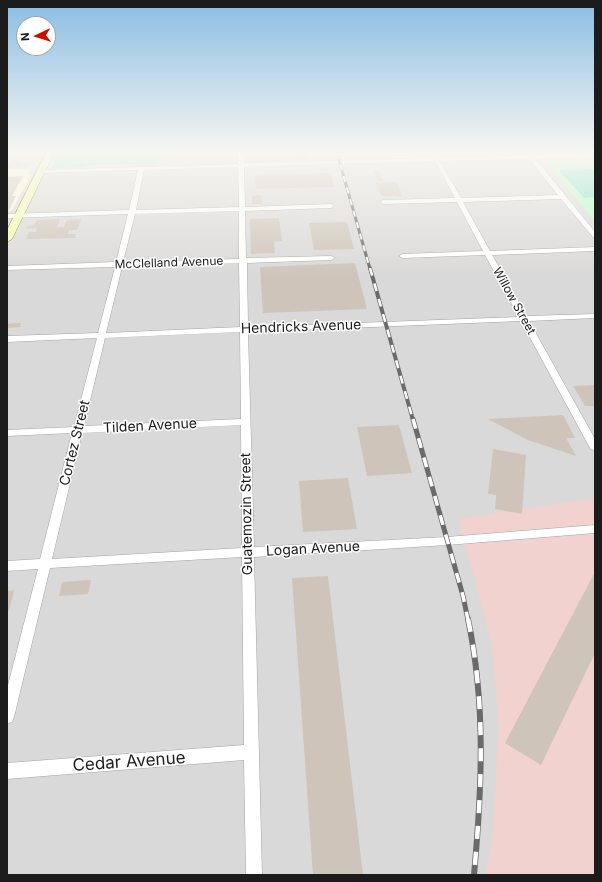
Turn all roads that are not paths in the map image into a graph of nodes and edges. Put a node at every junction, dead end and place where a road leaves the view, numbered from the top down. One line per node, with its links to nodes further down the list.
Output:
1 (30, 194): 12 (street)
2 (136, 194): 11 (street, Cortez Street)
3 (242, 194): 10 (street, Guatemozin Street)
4 (455, 194): 7 (street, Willow Street)
5 (561, 194): 6 (street)
6 (563, 197): 7 (street); 14 (street)
7 (458, 200): 8 (street); 17 (street, Willow Street)
8 (384, 202)
9 (331, 206): 10 (street)
10 (242, 209): 11 (street); 20 (street, Guatemozin Street)
11 (132, 212): 12 (street); 21 (street, Cortez Street)
12 (19, 215): 13 (street); 15 (street)
13 (7, 216)
14 (595, 236)
15 (7, 239)
16 (595, 249): 17 (street)
17 (487, 252): 18 (street); 24 (street, Willow Street)
18 (404, 256)
19 (331, 258): 20 (street, McClelland Avenue)
20 (243, 260): 21 (street, McClelland Avenue); 25 (street, Guatemozin Street)
21 (118, 264): 22 (street, McClelland Avenue); 26 (street, Cortez Street)
22 (7, 268)
23 (595, 316): 24 (street, Hendricks Avenue)
24 (524, 319): 25 (street, Hendricks Avenue); 31 (street, Willow Street)
25 (244, 330): 26 (street, Hendricks Avenue); 28 (street, Guatemozin Street)
26 (101, 335): 27 (street, Hendricks Avenue); 29 (street, Cortez Street)
27 (7, 339)
28 (246, 422): 29 (street, Tilden Avenue); 33 (street, Guatemozin Street)
29 (78, 430): 30 (street, Tilden Avenue); 34 (street, Cortez Street)
30 (7, 433)
31 (595, 448)
32 (595, 529): 33 (street, Logan Avenue)
33 (248, 552): 34 (street, Logan Avenue); 37 (street, Guatemozin Street)
34 (46, 564): 35 (street, Logan Avenue); 36 (street, Cortez Street)
35 (7, 566)
36 (7, 717)
37 (252, 752): 38 (street, Cedar Avenue); 39 (street, Guatemozin Street)
38 (7, 771)
39 (254, 875)

